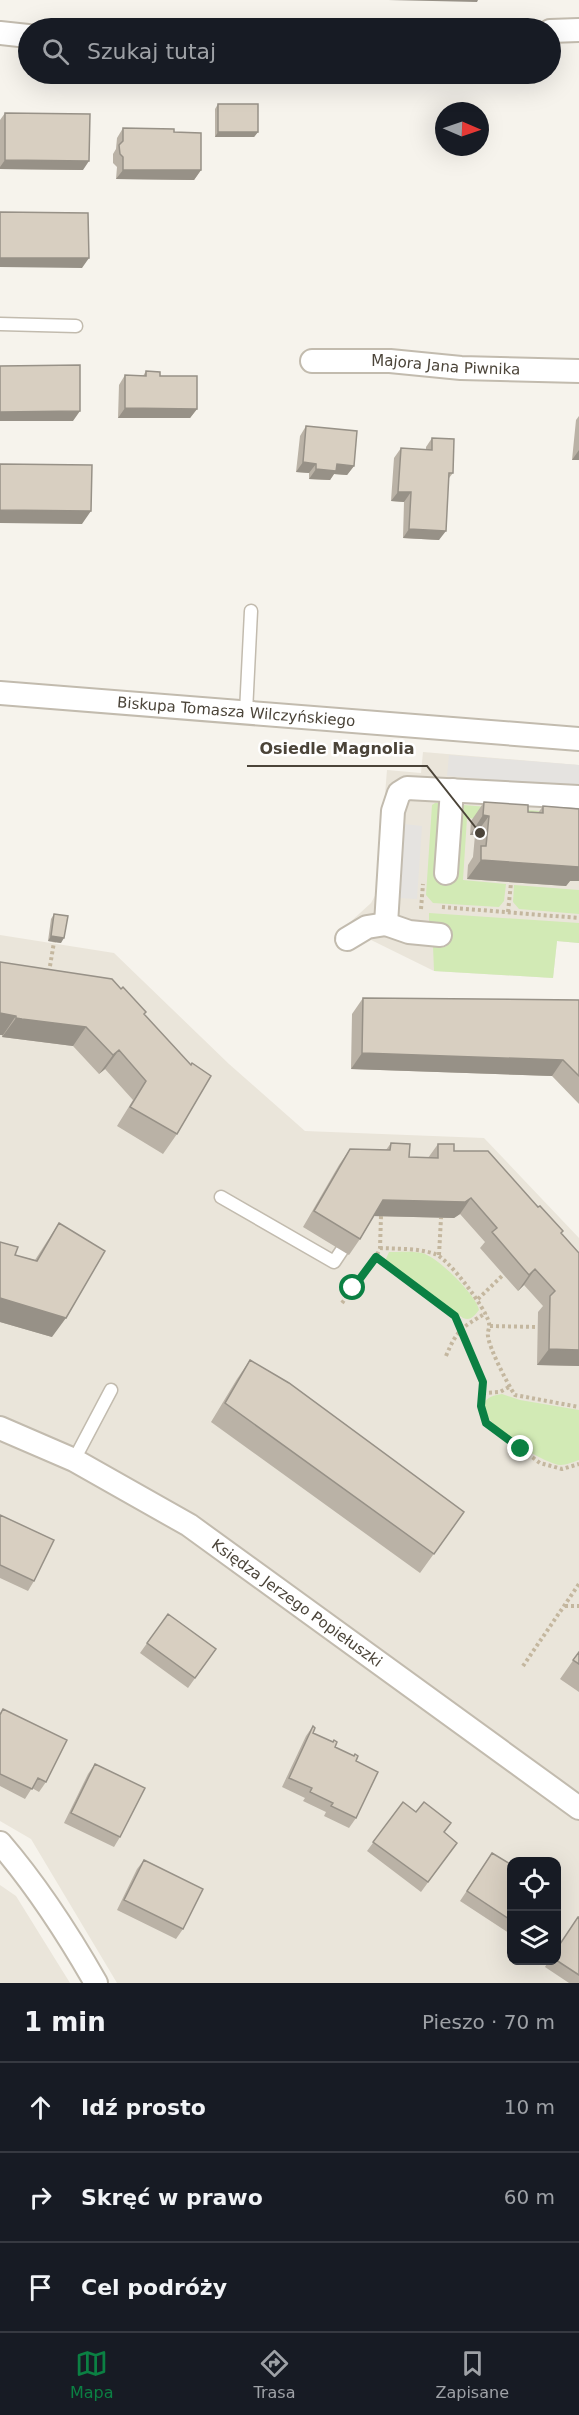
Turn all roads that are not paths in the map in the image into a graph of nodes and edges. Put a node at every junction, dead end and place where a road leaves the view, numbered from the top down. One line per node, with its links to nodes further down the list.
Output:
1 (579, 30): 2 (street)
2 (561, 31)
3 (0, 33): 4 (street)
4 (18, 35)
5 (0, 324): 6 (lane)
6 (76, 326)
7 (312, 361): 8 (street, Majora Jana Piwnika)
8 (579, 371)
9 (252, 611): 11 (lane)
10 (0, 693): 11 (street, Biskupa Tomasza Wilczyńskiego)
11 (246, 712): 12 (street, Biskupa Tomasza Wilczyńskiego)
12 (579, 739)
13 (452, 790): 14 (street); 15 (street); 16 (street)
14 (579, 797)
15 (446, 873)
16 (386, 924): 17 (street); 18 (street)
17 (440, 935)
18 (347, 939)
19 (220, 1197): 20 (lane)
20 (342, 1250)
21 (111, 1390): 23 (lane)
22 (0, 1428): 23 (street, Księdza Jerzego Popiełuszki)
23 (74, 1460): 24 (street, Księdza Jerzego Popiełuszki)
24 (579, 1808)
25 (0, 1843): 26 (street)
26 (96, 1983)

